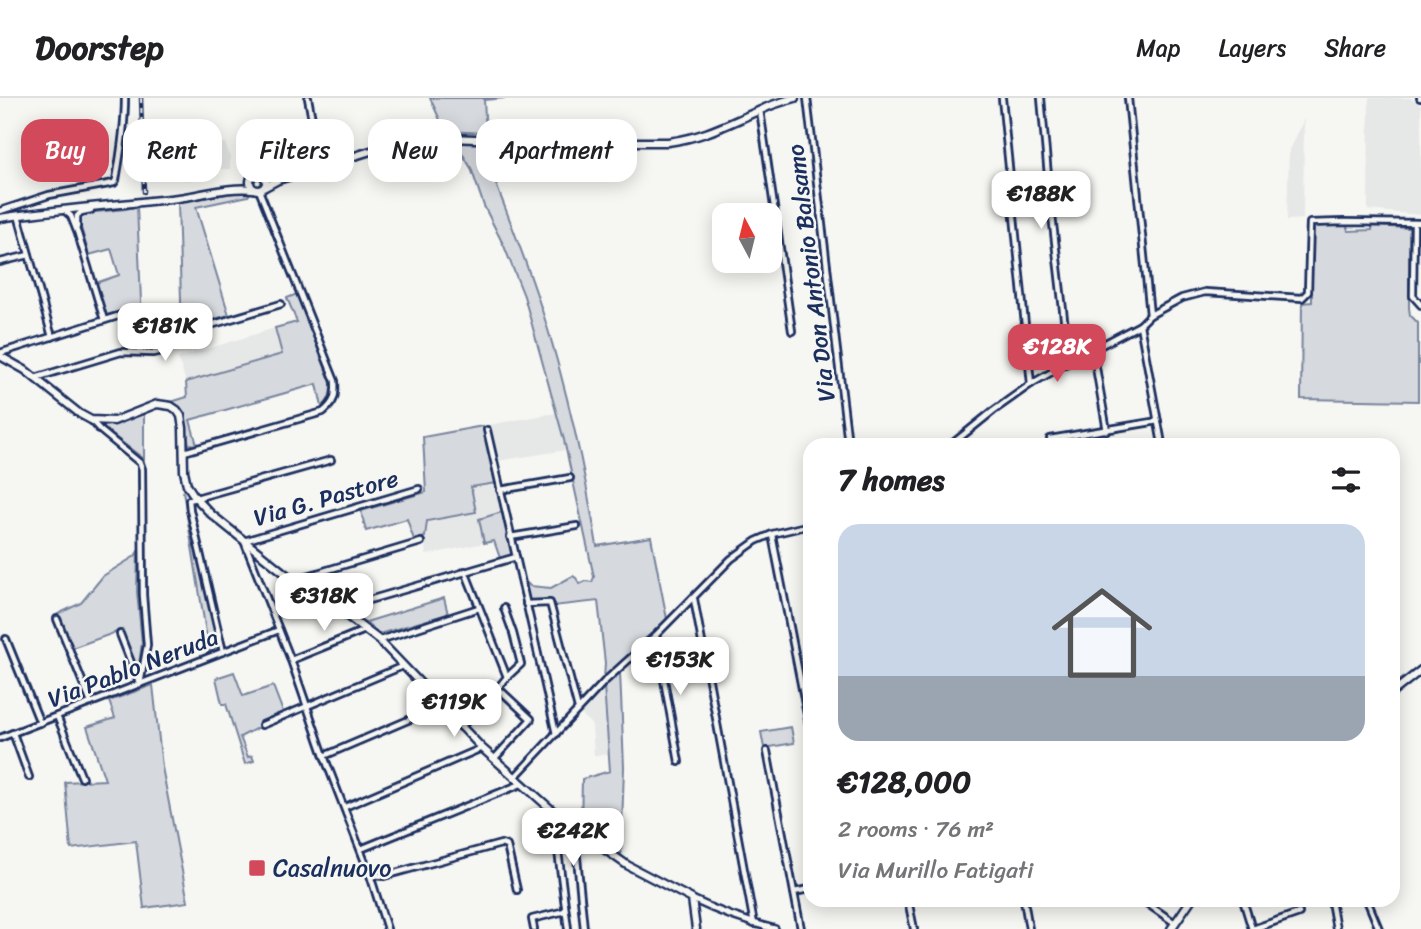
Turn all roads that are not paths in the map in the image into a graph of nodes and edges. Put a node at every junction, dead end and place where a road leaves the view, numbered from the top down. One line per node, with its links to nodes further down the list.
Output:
1 (125, 98): 20 (street)
2 (308, 98): 10 (street)
3 (794, 98): 8 (main road)
4 (807, 98): 45 (street, Via Don Antonio Balsamo)
5 (1002, 98): 40 (street)
6 (1041, 98): 38 (street)
7 (1128, 98): 31 (street)
8 (769, 102): 9 (main road)
9 (760, 110): 11 (main road); 34 (street)
10 (312, 119)
11 (354, 156)
12 (246, 182): 16 (main road)
13 (250, 182): 17 (main road)
14 (267, 182): 17 (main road)
15 (274, 182): 17 (main road)
16 (238, 189): 17 (main road); 18 (main road)
17 (259, 189): 49 (street)
18 (133, 202): 19 (main road); 25 (street)
19 (63, 210): 21 (main road); 25 (street)
20 (0, 211)
21 (18, 215): 22 (main road); 26 (street)
22 (0, 218)
23 (1414, 223): 24 (street); 29 (street); 31 (street)
24 (1421, 223)
25 (78, 234): 32 (street)
26 (29, 255): 27 (street); 35 (street)
27 (0, 262)
28 (281, 304): 39 (street)
29 (1421, 305)
30 (121, 315): 32 (street)
31 (1150, 315): 33 (street)
32 (104, 320): 35 (street)
33 (1140, 325): 36 (street); 42 (street)
34 (792, 331)
35 (52, 337): 37 (street)
36 (1093, 350): 38 (street); 44 (street)
37 (0, 354): 39 (main road)
38 (1069, 362): 40 (street)
39 (36, 378): 41 (main road)
40 (1031, 384): 46 (street)
41 (91, 419): 49 (main road); 81 (street)
42 (1158, 421): 44 (street); 48 (street)
43 (487, 430): 53 (street)
44 (1107, 431): 47 (street)
45 (847, 438)
46 (959, 438)
47 (1057, 438)
48 (1161, 438)
49 (184, 452): 54 (main road)
50 (331, 460): 54 (street)
51 (570, 478): 53 (street)
52 (419, 489): 59 (street, Via G. Pastore)
53 (500, 490): 58 (street)
54 (195, 497): 59 (main road); 76 (street)
55 (577, 526): 58 (street)
56 (803, 527): 57 (street)
57 (772, 534): 64 (street); 84 (street)
58 (510, 537): 61 (street)
59 (244, 541): 63 (main road); 70 (street)
60 (421, 542): 63 (street)
61 (516, 557): 62 (street); 65 (street)
62 (465, 571): 66 (street); 68 (street)
63 (293, 581): 68 (main road)
64 (694, 598): 73 (street); 123 (street)
65 (526, 604): 88 (street); 94 (street)
66 (479, 608): 75 (street); 80 (street)
67 (504, 608): 80 (street)
68 (338, 609): 71 (main road)
69 (58, 619): 85 (street)
70 (279, 630): 76 (street, Via Pablo Neruda); 77 (street)
71 (366, 630): 75 (main road); 77 (street)
72 (120, 634): 81 (street)
73 (656, 635): 88 (street); 100 (street)
74 (6, 639): 90 (street)
75 (379, 640): 78 (main road)
76 (223, 652): 81 (street, Via Pablo Neruda)
77 (291, 660): 86 (street)
78 (403, 666): 86 (street); 87 (main road)
79 (1421, 670): 82 (main road)
80 (507, 677): 83 (street)
81 (140, 684): 85 (street, Via Pablo Neruda)
82 (1400, 686)
83 (498, 688): 92 (street); 99 (street)
84 (803, 694)
85 (91, 703): 89 (street, Via Pablo Neruda)
86 (307, 705): 91 (street); 98 (street)
87 (441, 706): 92 (main road); 98 (street)
88 (578, 710): 94 (street)
89 (57, 716): 90 (street, Via Pablo Neruda); 103 (street)
90 (40, 723): 93 (street, Via Pablo Neruda)
91 (262, 725)
92 (461, 727): 96 (main road)
93 (13, 733): 95 (street, Via Pablo Neruda); 101 (street)
94 (556, 734): 102 (street)
95 (0, 738)
96 (482, 748): 99 (main road); 105 (street)
97 (767, 751): 112 (street)
98 (324, 756): 105 (street)
99 (494, 759): 102 (main road)
100 (679, 762)
101 (29, 777)
102 (514, 777): 104 (main road)
103 (82, 778)
104 (521, 784): 106 (main road); 108 (street)
105 (345, 807): 108 (street)
106 (553, 811): 107 (main road); 121 (street)
107 (574, 827): 113 (main road); 128 (street)
108 (361, 849): 109 (street)
109 (370, 875): 110 (street); 125 (street)
110 (517, 890)
111 (803, 890): 112 (street)
112 (794, 892): 131 (street)
113 (692, 899): 123 (street); 129 (main road)
114 (909, 907): 132 (street)
115 (1025, 907): 133 (street)
116 (1150, 907): 124 (street)
117 (1186, 907): 124 (main road)
118 (1245, 907): 134 (street)
119 (1333, 907): 135 (street)
120 (1370, 907): 136 (street)
121 (565, 911): 126 (street); 127 (street)
122 (1300, 913): 134 (street)
123 (754, 924): 130 (street)
124 (1173, 926)
125 (387, 929)
126 (534, 929)
127 (568, 929)
128 (584, 929)
129 (696, 929)
130 (775, 929)
131 (802, 929)
132 (914, 929)
133 (1029, 929)
134 (1253, 929)
135 (1336, 929)
136 (1379, 929)

